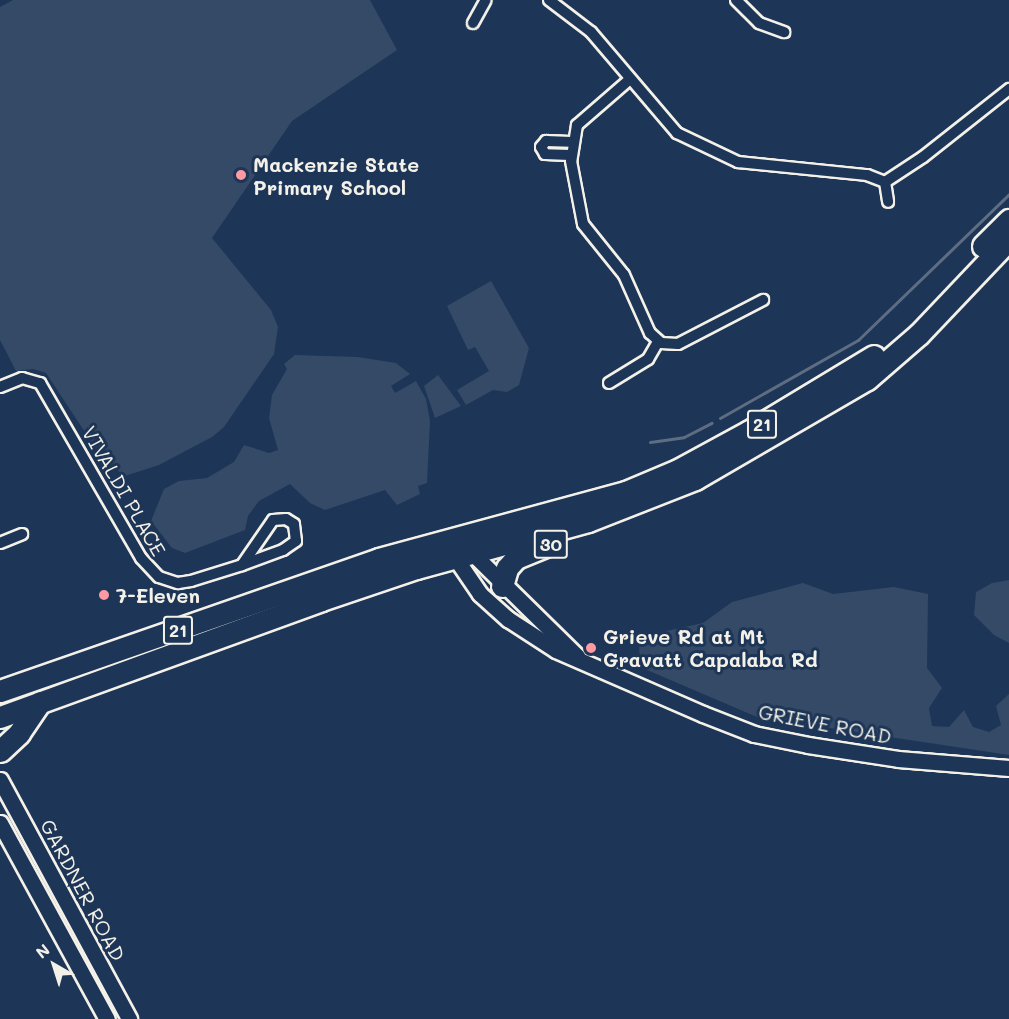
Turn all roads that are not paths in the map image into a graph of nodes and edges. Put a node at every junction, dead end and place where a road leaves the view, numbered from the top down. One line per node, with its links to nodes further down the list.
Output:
1 (486, 0): 4 (street)
2 (549, 0): 6 (street)
3 (736, 0): 5 (street)
4 (473, 22)
5 (784, 32)
6 (628, 80): 8 (street); 10 (street)
7 (1009, 89): 10 (street)
8 (571, 142): 9 (street); 9 (street)
9 (570, 155): 15 (street)
10 (885, 182): 11 (street)
11 (888, 202)
12 (1009, 220): 21 (highway, 21)
13 (1009, 239): 18 (highway, 21)
14 (763, 300): 15 (street)
15 (658, 342): 16 (street)
16 (609, 383)
17 (0, 387): 22 (street, VIVALDI PLACE)
18 (613, 513): 21 (highway, 21); 23 (highway, 30)
19 (22, 534): 20 (street)
20 (0, 543)
21 (457, 547): 23 (main road, GRIEVE ROAD); 24 (main road, GRIEVE ROAD); 25 (highway, 21); 26 (highway, 21)
22 (242, 565): 22 (street, VIVALDI PLACE)
23 (502, 586): 24 (main road, GRIEVE ROAD)
24 (577, 656): 29 (main road, GRIEVE ROAD)
25 (0, 691)
26 (40, 702): 27 (highway, 21); 28 (highway)
27 (0, 717)
28 (0, 751)
29 (1009, 768)
30 (0, 780): 33 (main road, GARDNER ROAD)
31 (0, 823): 32 (main road, GARDNER ROAD)
32 (107, 1019)
33 (129, 1019)

